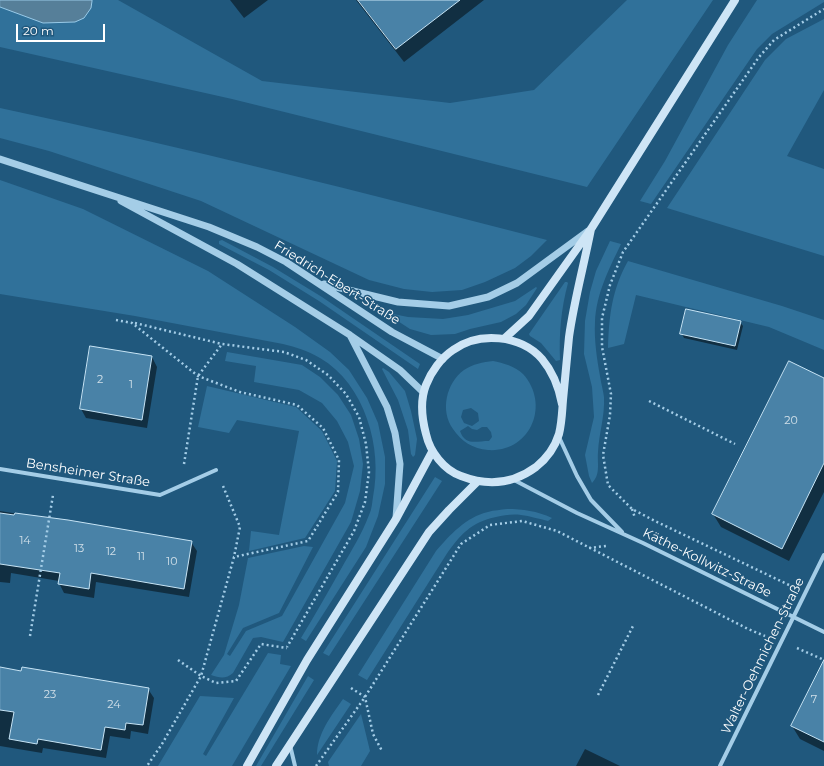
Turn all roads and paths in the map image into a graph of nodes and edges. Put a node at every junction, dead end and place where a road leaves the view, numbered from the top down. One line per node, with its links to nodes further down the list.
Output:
1 (735, 0): 5 (main road)
2 (824, 9): 30 (path)
3 (0, 159): 4 (street, Friedrich-Ebert-Straße)
4 (104, 191): 6 (street, Friedrich-Ebert-Straße); 9 (street, Friedrich-Ebert-Straße)
5 (592, 229): 6 (street); 10 (main road); 16 (main road)
6 (319, 283): 12 (street, Friedrich-Ebert-Straße)
7 (116, 320): 8 (path)
8 (132, 322): 11 (path); 13 (path)
9 (350, 335): 14 (street, Friedrich-Ebert-Straße); 26 (street)
10 (505, 338): 12 (main road); 16 (main road)
11 (222, 344): 13 (path); 38 (path)
12 (443, 359): 14 (main road)
13 (198, 376): 25 (path); 29 (path)
14 (424, 392): 19 (main road)
15 (649, 401): 18 (path)
16 (562, 404): 17 (main road)
17 (558, 436): 23 (main road); 27 (street, Käthe-Kollwitz-Straße)
18 (735, 444)
19 (432, 452): 24 (main road); 26 (main road)
20 (0, 469): 22 (street, Bensheimer Straße)
21 (216, 470): 25 (street, Bensheimer Straße); 29 (path)
22 (55, 478): 25 (street, Bensheimer Straße); 34 (path)
23 (514, 479): 24 (main road); 27 (street, Käthe-Kollwitz-Straße)
24 (478, 482): 41 (main road)
25 (180, 486)
26 (396, 519): 44 (main road)
27 (623, 534): 31 (street, Käthe-Kollwitz-Straße)
28 (824, 555): 30 (street, Walter-Oehmichen-Straße)
29 (234, 557): 38 (path)
30 (805, 593): 31 (street, Walter-Oehmichen-Straße)
31 (794, 616): 33 (street, Käthe-Kollwitz-Straße); 35 (street, Walter-Oehmichen-Straße)
32 (634, 624): 39 (path)
33 (824, 632)
34 (30, 636)
35 (781, 642): 37 (path); 40 (path); 48 (street, Walter-Oehmichen-Straße)
36 (178, 660): 38 (path)
37 (824, 660)
38 (201, 676): 43 (path)
39 (598, 695)
40 (365, 697): 42 (path); 47 (path)
41 (290, 745): 45 (main road); 46 (street)
42 (382, 751)
43 (147, 766)
44 (247, 766)
45 (276, 766)
46 (295, 766)
47 (316, 766)
48 (720, 766)

